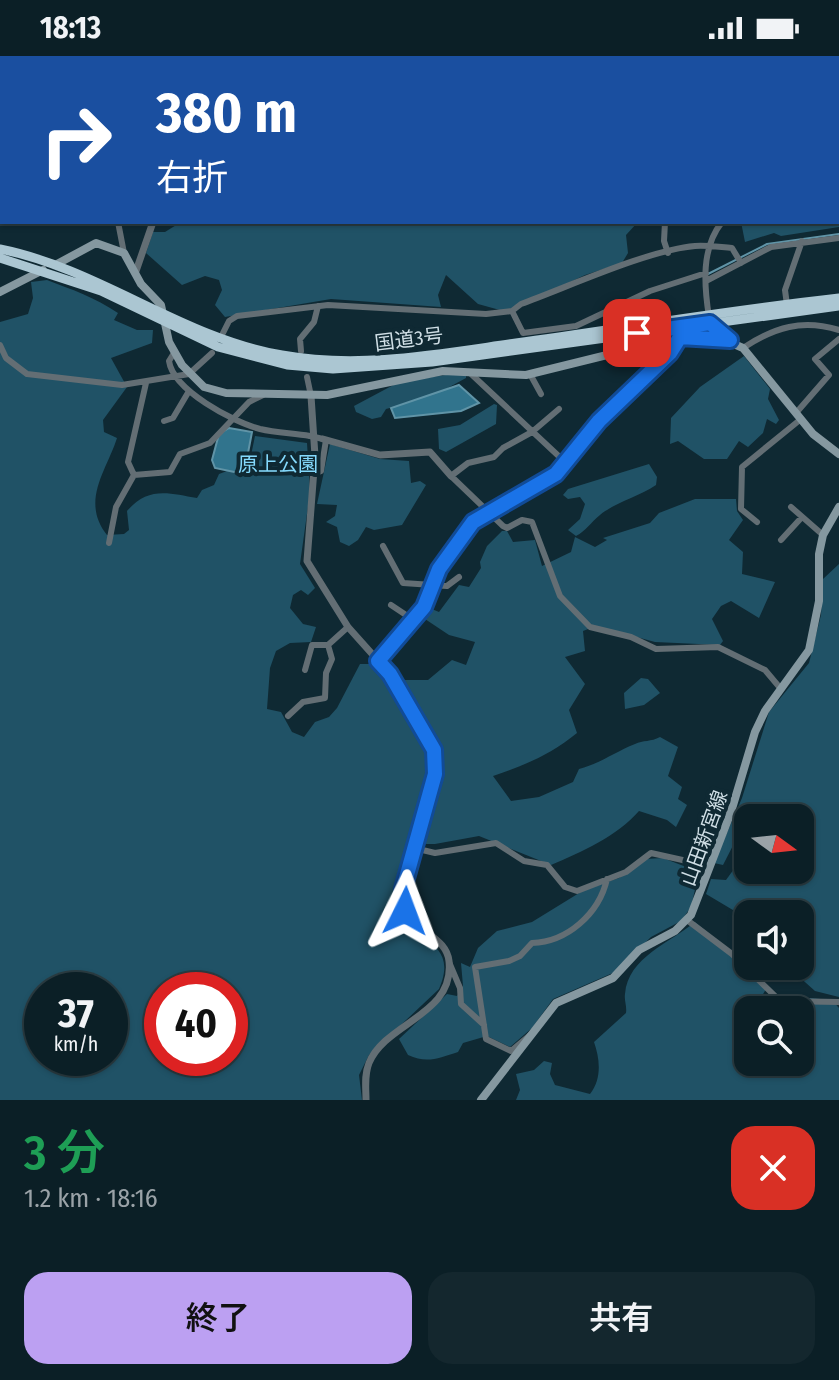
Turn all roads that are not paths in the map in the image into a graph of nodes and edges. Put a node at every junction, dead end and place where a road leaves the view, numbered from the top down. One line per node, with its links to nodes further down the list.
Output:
1 (118, 224): 9 (street)
2 (152, 224): 15 (street)
3 (665, 224): 10 (street)
4 (721, 224): 8 (street)
5 (839, 238): 6 (street)
6 (802, 241): 12 (street); 20 (street)
7 (0, 249): 13 (highway, 国道3号)
8 (709, 250): 10 (street); 12 (street); 16 (street)
9 (124, 253): 13 (main road); 15 (main road)
10 (668, 253): 24 (street)
11 (0, 258): 14 (highway, 国道3号)
12 (741, 263): 17 (street)
13 (57, 264): 23 (highway, 国道3号)
14 (44, 269): 18 (main road); 26 (highway, 国道3号)
15 (136, 271): 23 (main road)
16 (706, 273): 17 (street); 24 (street)
17 (706, 281): 25 (street)
18 (0, 292)
19 (839, 298): 20 (highway, 国道3号)
20 (787, 305): 25 (highway, 国道3号)
21 (318, 306): 24 (street); 28 (street); 34 (street)
22 (839, 306): 25 (highway, 国道3号)
23 (163, 311): 25 (highway, 国道3号); 26 (main road)
24 (512, 311)
25 (710, 320): 26 (highway, 国道3号); 31 (street)
26 (168, 324): 35 (main road)
27 (839, 330): 33 (street)
28 (223, 333)
29 (680, 337): 31 (main road); 39 (main road); 54 (street)
30 (839, 339): 48 (street)
31 (730, 340): 33 (main road)
32 (0, 345): 42 (street)
33 (743, 348): 48 (main road)
34 (301, 351)
35 (174, 353): 38 (main road); 41 (street)
36 (212, 353): 38 (street)
37 (469, 372): 39 (main road); 46 (main road); 51 (street)
38 (189, 374): 41 (street); 45 (main road)
39 (530, 374): 44 (street)
40 (307, 377): 46 (street)
41 (175, 378): 42 (street); 43 (street)
42 (146, 383): 56 (street)
43 (189, 391): 49 (street); 50 (street)
44 (541, 394)
45 (265, 395): 46 (main road); 49 (street)
46 (311, 396): 55 (street)
47 (559, 409): 51 (street)
48 (798, 416): 53 (main road); 62 (street)
49 (235, 419): 52 (street, bridge); 56 (street)
50 (164, 421)
51 (532, 432): 54 (street); 57 (street)
52 (325, 440): 55 (street); 57 (street)
53 (839, 453)
54 (565, 462): 60 (street)
55 (314, 474): 71 (street)
56 (134, 475): 65 (street)
57 (451, 476): 60 (street)
58 (791, 507): 61 (street)
59 (839, 507): 63 (main road, 山田新宮線)
60 (488, 514): 68 (street); 75 (street)
61 (802, 517): 63 (street); 64 (street)
62 (757, 522)
63 (823, 535): 75 (main road, 山田新宮線)
64 (781, 540)
65 (109, 543)
66 (383, 546): 68 (street)
67 (459, 577): 68 (street)
68 (432, 585): 70 (street)
69 (391, 605): 70 (street)
70 (412, 619): 73 (street)
71 (348, 627): 72 (street); 73 (street)
72 (328, 645): 74 (street); 76 (street)
73 (378, 661): 78 (street)
74 (305, 670)
75 (781, 689): 77 (main road, 山田新宮線)
76 (288, 716)
77 (731, 812): 79 (street); 80 (main road, 山田新宮線)
78 (414, 848): 79 (street); 81 (street)
79 (607, 879): 83 (street)
80 (687, 920): 82 (street); 84 (main road)
81 (449, 962): 83 (street); 85 (street)
82 (839, 1002)
83 (484, 1025): 84 (street)
84 (532, 1036): 86 (main road)
85 (366, 1100)
86 (481, 1100)

